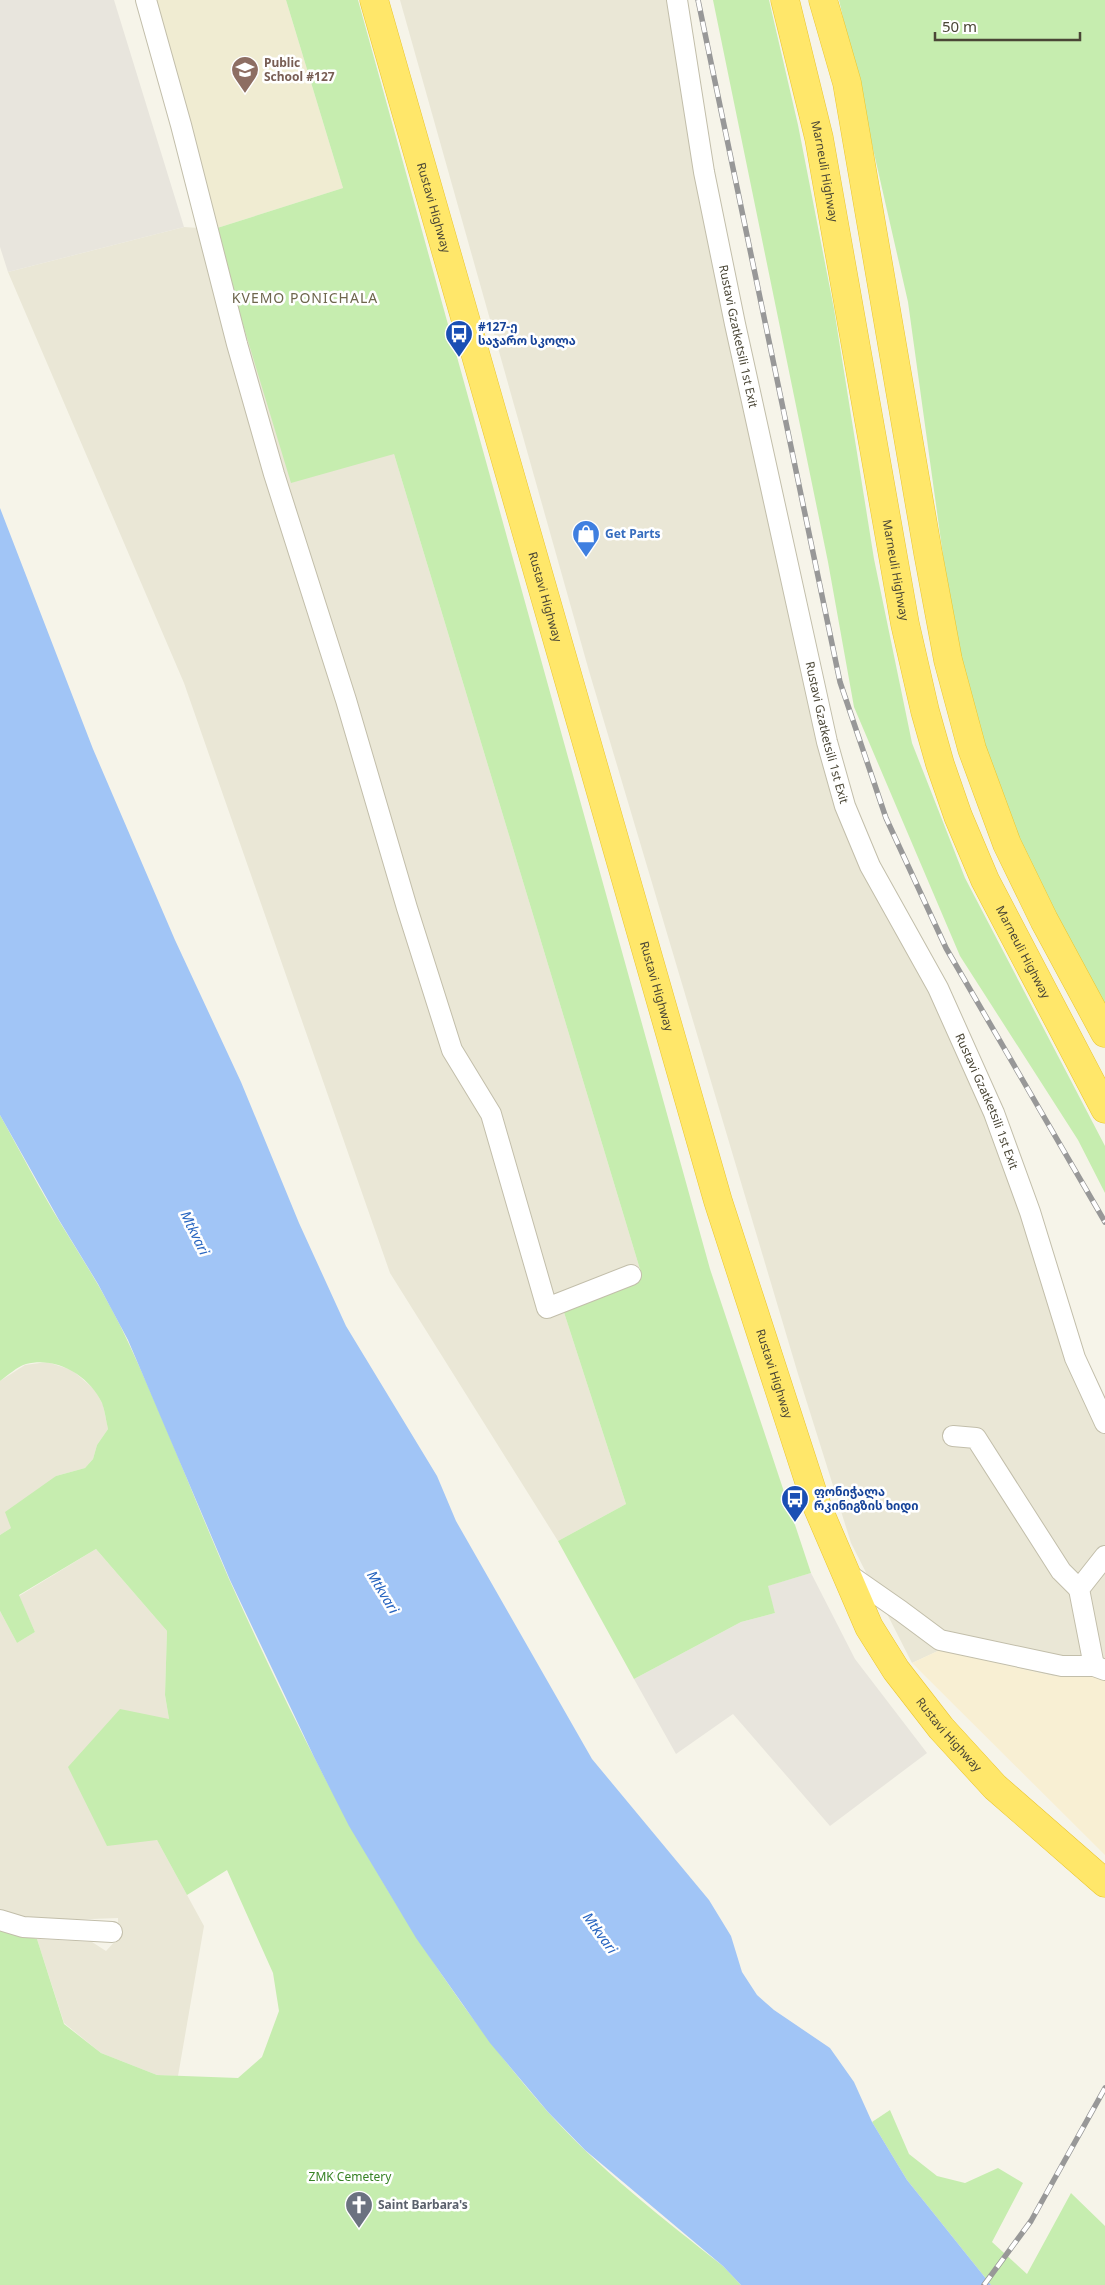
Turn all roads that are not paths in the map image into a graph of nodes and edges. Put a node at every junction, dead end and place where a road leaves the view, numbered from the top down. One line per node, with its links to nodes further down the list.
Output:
1 (146, 0): 8 (street)
2 (374, 0): 12 (highway, Rustavi Highway)
3 (677, 0): 9 (street, Rustavi Gzatketsili 1st Exit)
4 (785, 0): 7 (highway, Marneuli Highway)
5 (823, 0): 6 (highway)
6 (1105, 1033)
7 (1105, 1109)
8 (631, 1275)
9 (1105, 1423)
10 (953, 1436): 13 (street)
11 (1105, 1556): 13 (street)
12 (843, 1571): 14 (street); 15 (highway, Rustavi Highway)
13 (1078, 1588): 14 (street)
14 (1100, 1668)
15 (1105, 1883)
16 (0, 1920): 17 (street)
17 (112, 1932)

